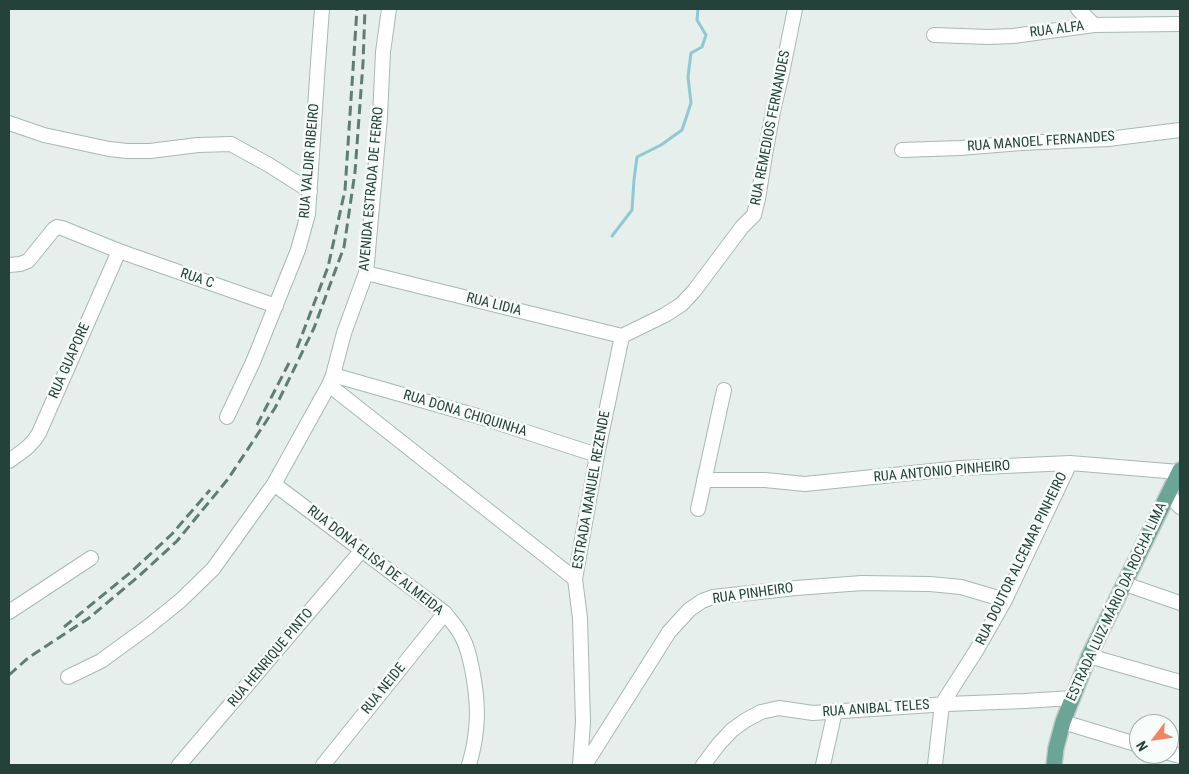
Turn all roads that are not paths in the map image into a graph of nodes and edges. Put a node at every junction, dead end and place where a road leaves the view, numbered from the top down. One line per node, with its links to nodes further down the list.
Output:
1 (322, 9): 11 (street, RUA VALDIR RIBEIRO)
2 (389, 9): 14 (street, AVENIDA ESTRADA DE FERRO)
3 (795, 9): 16 (street, RUA REMEDIOS FERNANDES)
4 (1078, 9): 6 (street)
5 (1180, 24): 6 (street, RUA ALFA)
6 (1094, 25): 7 (street, RUA ALFA)
7 (934, 35)
8 (9, 123): 11 (street)
9 (1180, 130): 10 (street, RUA MANOEL FERNANDES)
10 (902, 150)
11 (310, 192): 15 (street, RUA VALDIR RIBEIRO)
12 (119, 251): 13 (street, RUA C); 15 (street, RUA C); 21 (street, RUA GUAPORE)
13 (9, 265)
14 (366, 273): 16 (street, RUA LIDIA); 17 (street, AVENIDA ESTRADA DE FERRO)
15 (276, 306): 19 (street, RUA VALDIR RIBEIRO)
16 (622, 336): 20 (street, ESTRADA MANUEL REZENDE)
17 (331, 380): 20 (street, RUA DONA CHIQUINHA); 25 (street, AVENIDA ESTRADA DE FERRO); 31 (street)
18 (724, 390): 24 (street)
19 (227, 417)
20 (596, 455): 31 (street, ESTRADA MANUEL REZENDE)
21 (9, 461)
22 (1070, 464): 23 (street, RUA ANTONIO PINHEIRO); 24 (street, RUA ANTONIO PINHEIRO); 33 (street, RUA DOUTOR ALCEMAR PINHEIRO)
23 (1180, 471): 26 (main road, ESTRADA LUIZ MÁRIO DA ROCHA LIMA)
24 (704, 480): 28 (street)
25 (274, 484): 29 (street, RUA DONA ELISA DE ALMEIDA); 38 (street, AVENIDA ESTRADA DE FERRO)
26 (1168, 494): 27 (street); 32 (main road, ESTRADA LUIZ MÁRIO DA ROCHA LIMA)
27 (1180, 507)
28 (698, 509)
29 (362, 550): 36 (street, RUA DONA ELISA DE ALMEIDA); 45 (street, RUA HENRIQUE PINTO)
30 (91, 558): 35 (street)
31 (575, 579): 48 (street, ESTRADA MANUEL REZENDE)
32 (1125, 584): 34 (street); 37 (main road, ESTRADA LUIZ MÁRIO DA ROCHA LIMA)
33 (1005, 600): 41 (street, RUA DOUTOR ALCEMAR PINHEIRO); 49 (street, RUA PINHEIRO)
34 (1180, 603)
35 (9, 612)
36 (445, 614): 46 (street, RUA NEIDE); 47 (street, RUA DONA ELISA DE ALMEIDA)
37 (1089, 656): 39 (street); 40 (main road, ESTRADA LUIZ MÁRIO DA ROCHA LIMA)
38 (68, 677)
39 (1180, 682)
40 (1072, 698): 41 (street, RUA ANIBAL TELES); 43 (main road, ESTRADA LUIZ MÁRIO DA ROCHA LIMA)
41 (942, 704): 42 (street, RUA ANIBAL TELES); 52 (street, RUA DOUTOR ALCEMAR PINHEIRO)
42 (835, 711): 50 (street, RUA ANIBAL TELES); 51 (street)
43 (1063, 722): 44 (street); 53 (main road, ESTRADA LUIZ MÁRIO DA ROCHA LIMA)
44 (1129, 742)
45 (179, 765)
46 (323, 765)
47 (469, 765)
48 (580, 765)
49 (585, 765)
50 (703, 765)
51 (823, 765)
52 (935, 765)
53 (1054, 765)

